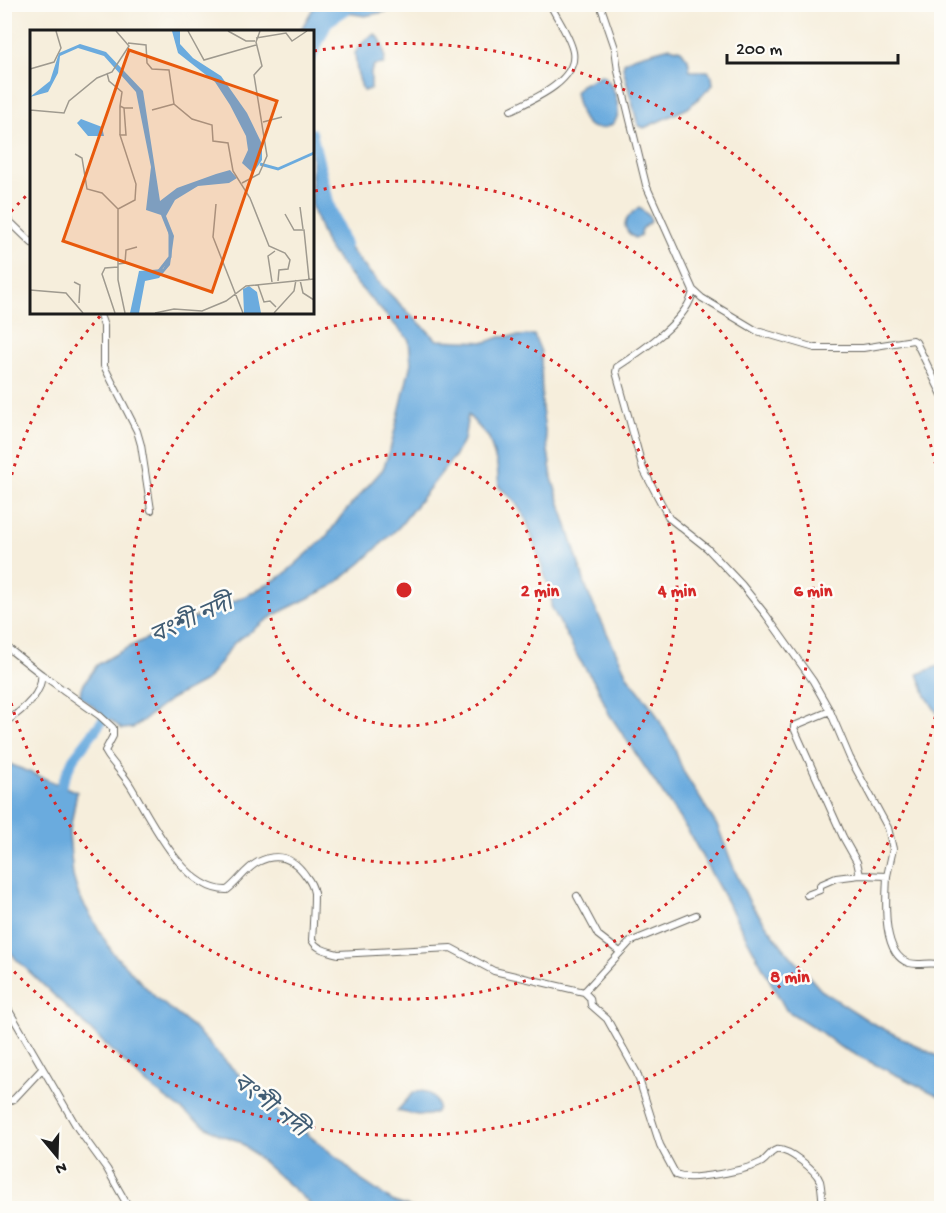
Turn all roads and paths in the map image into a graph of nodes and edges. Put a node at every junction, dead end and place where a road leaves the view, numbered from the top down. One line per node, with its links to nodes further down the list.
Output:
1 (550, 4): 3 (street)
2 (600, 4): 6 (street)
3 (511, 110)
4 (4, 216): 5 (street)
5 (30, 241)
6 (693, 290): 8 (street); 12 (street)
7 (100, 314): 9 (street)
8 (942, 395)
9 (151, 510)
10 (4, 645): 11 (street)
11 (41, 674): 13 (street); 21 (street)
12 (831, 711): 14 (street); 15 (street)
13 (4, 723)
14 (860, 875): 15 (street); 16 (street)
15 (887, 876): 20 (street)
16 (807, 895)
17 (577, 896): 19 (street)
18 (696, 915): 19 (street)
19 (620, 952): 21 (street)
20 (942, 965)
21 (584, 992): 26 (street)
22 (4, 1002): 23 (street)
23 (42, 1069): 24 (street); 25 (street)
24 (4, 1104)
25 (129, 1209)
26 (823, 1209)

